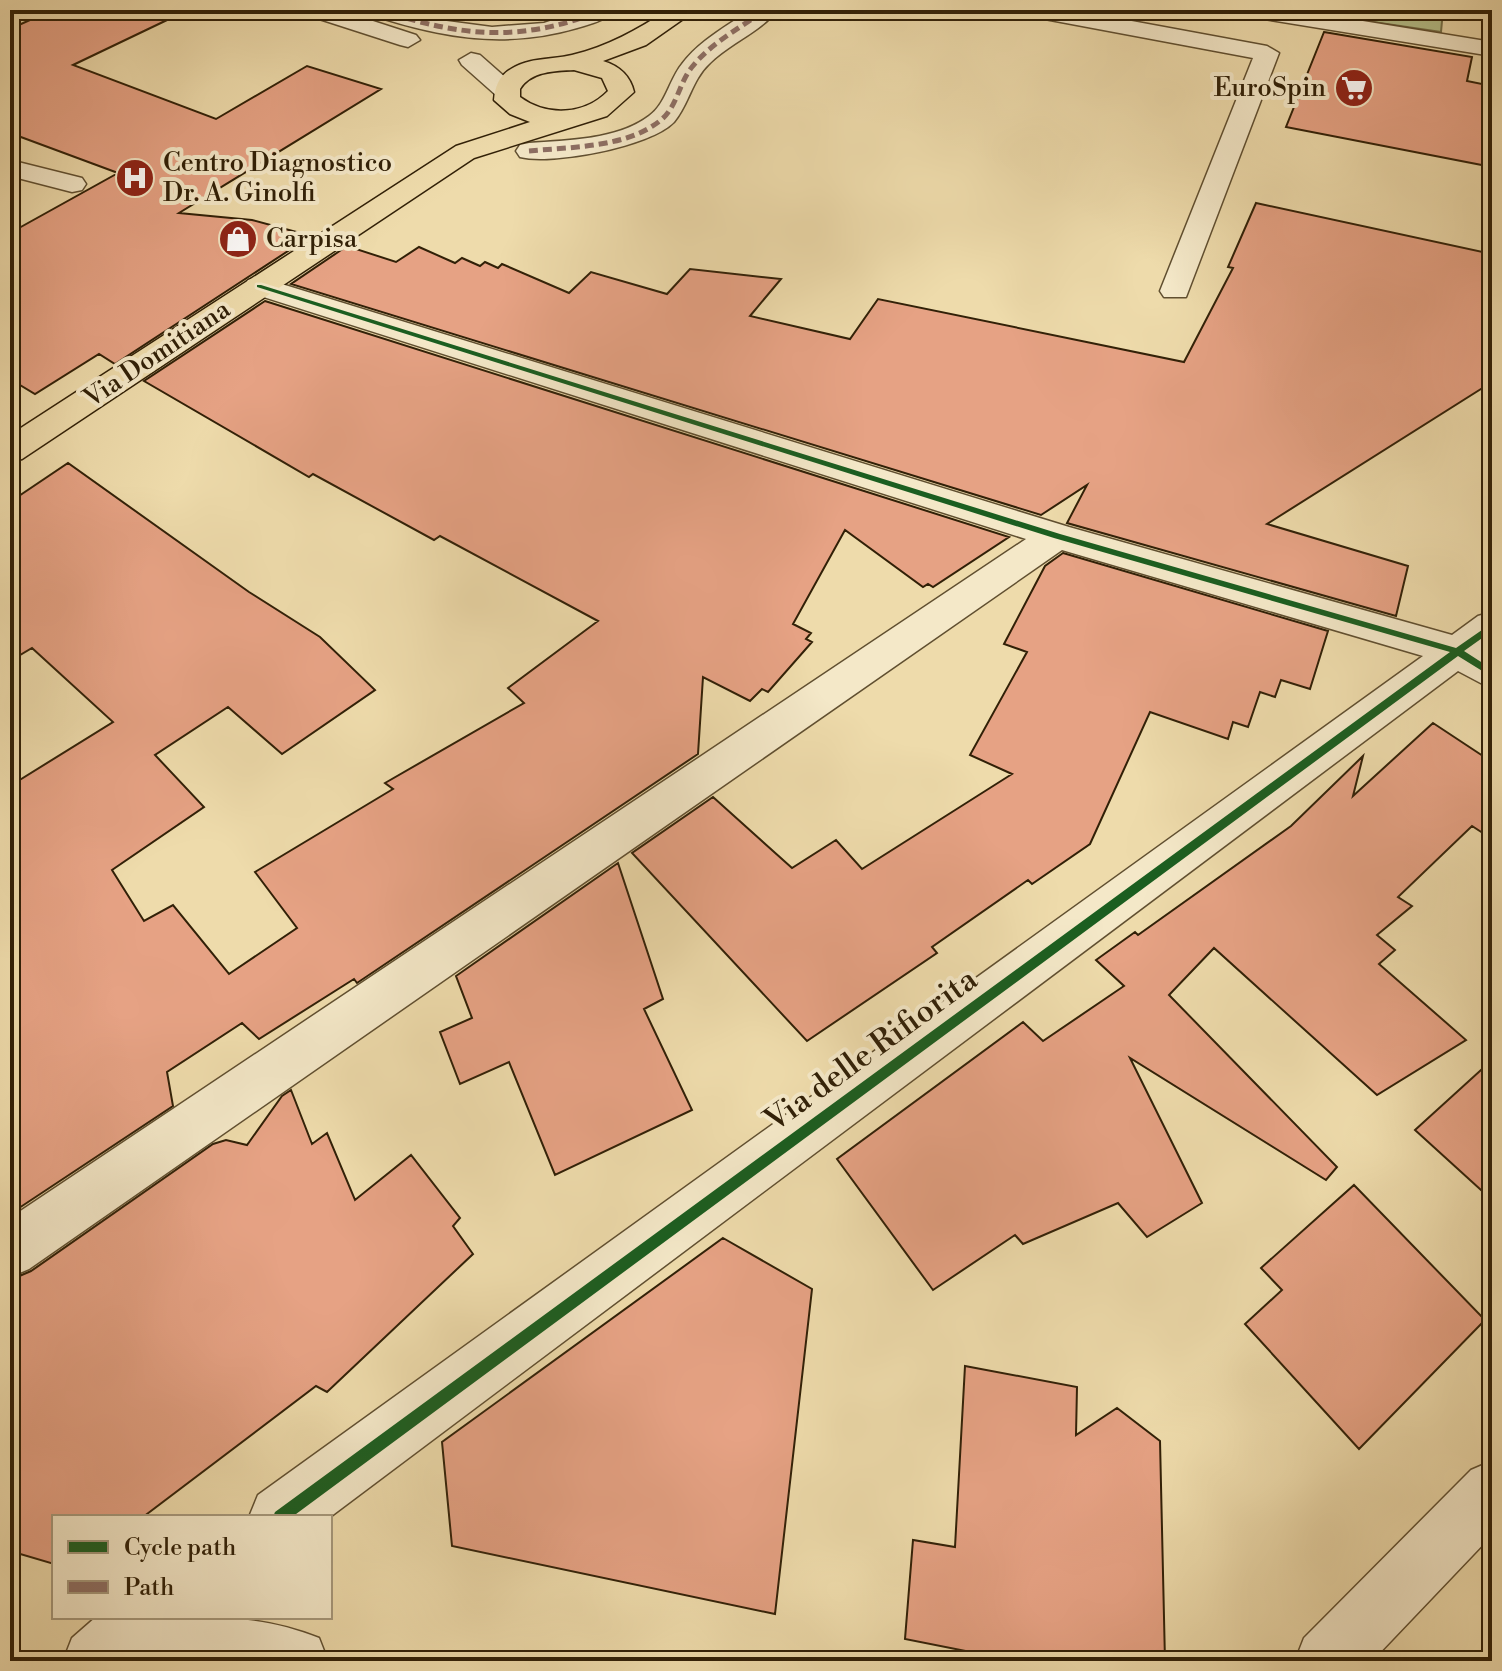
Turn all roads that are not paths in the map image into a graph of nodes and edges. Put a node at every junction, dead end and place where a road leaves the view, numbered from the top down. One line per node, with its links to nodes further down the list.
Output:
1 (315, 10): 11 (street)
2 (380, 10): 3 (street)
3 (603, 10)
4 (684, 10): 9 (main road)
5 (765, 10): 17 (street)
6 (1034, 10): 22 (street)
7 (1252, 10): 8 (street)
8 (1330, 16): 10 (street)
9 (638, 40): 12 (main road); 14 (main road)
10 (1492, 49)
11 (471, 60): 13 (street); 15 (street)
12 (574, 63): 13 (main road); 14 (main road)
13 (536, 67): 15 (main road, Via Domitiana)
14 (620, 83): 16 (main road, Via Domitiana)
15 (506, 95): 16 (main road); 18 (main road, Via Domitiana)
16 (567, 118): 18 (main road, Via Domitiana)
17 (529, 151)
18 (465, 152): 21 (main road, Via Domitiana)
19 (10, 168): 20 (street)
20 (72, 184)
21 (259, 286): 23 (main road, Via Domitiana); 24 (street)
22 (1175, 291)
23 (10, 451)
24 (1057, 536): 25 (street); 26 (street)
25 (1480, 650): 28 (street, Via delle Rifiorita)
26 (10, 1250)
27 (1492, 1491): 31 (street)
28 (283, 1515)
29 (122, 1636): 30 (street)
30 (296, 1661)
31 (1327, 1661)

